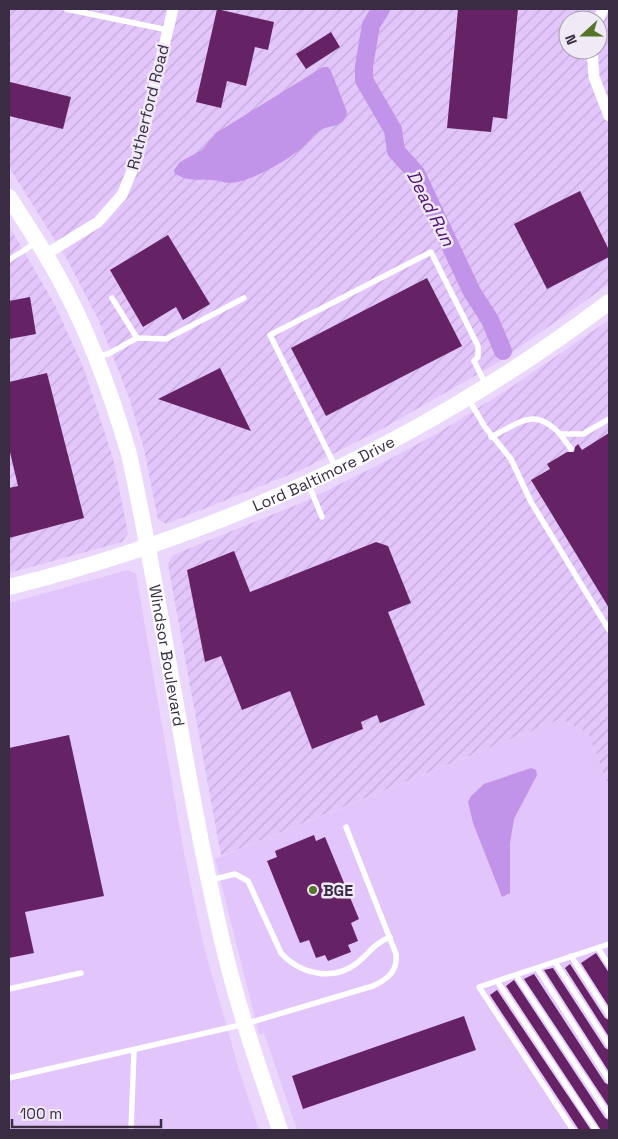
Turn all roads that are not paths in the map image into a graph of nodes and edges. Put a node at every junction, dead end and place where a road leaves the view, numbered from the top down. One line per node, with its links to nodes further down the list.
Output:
1 (66, 9): 3 (lane)
2 (173, 9): 3 (street, Rutherford Road)
3 (168, 30): 7 (street, Rutherford Road)
4 (593, 60): 5 (street)
5 (609, 116)
6 (9, 197): 7 (main road, Windsor Boulevard)
7 (41, 248): 8 (lane); 13 (main road, Windsor Boulevard)
8 (9, 260)
9 (112, 298): 12 (lane)
10 (244, 298): 12 (lane)
11 (609, 302): 14 (main road, Lord Baltimore Drive)
12 (137, 338): 13 (lane)
13 (97, 356): 23 (main road, Windsor Boulevard)
14 (486, 386): 15 (main road, Lord Baltimore Drive); 20 (lane)
15 (468, 398): 18 (lane); 20 (main road, Lord Baltimore Drive)
16 (609, 419): 17 (lane)
17 (560, 434): 18 (lane); 19 (lane)
18 (491, 437): 25 (lane)
19 (571, 449)
20 (337, 470): 21 (main road, Lord Baltimore Drive)
21 (308, 483): 22 (lane); 23 (main road, Lord Baltimore Drive)
22 (322, 517)
23 (147, 547): 24 (main road, Lord Baltimore Drive); 27 (main road, Windsor Boulevard)
24 (9, 587)
25 (609, 630)
26 (346, 827): 28 (lane)
27 (209, 880): 28 (lane); 40 (main road, Windsor Boulevard)
28 (390, 937): 40 (lane)
29 (609, 944): 30 (lane)
30 (598, 948): 31 (lane); 33 (lane)
31 (571, 956): 32 (lane); 39 (lane)
32 (555, 962): 34 (lane); 41 (lane)
33 (609, 965)
34 (537, 968): 36 (lane); 44 (lane)
35 (81, 973): 38 (lane)
36 (516, 975): 37 (lane); 45 (lane)
37 (497, 981): 48 (lane); 49 (lane)
38 (9, 989)
39 (609, 1015)
40 (245, 1024): 42 (lane); 47 (main road, Windsor Boulevard)
41 (609, 1045)
42 (134, 1050): 43 (lane); 46 (lane)
43 (9, 1078)
44 (609, 1080)
45 (609, 1115)
46 (131, 1130)
47 (280, 1130)
48 (573, 1130)
49 (596, 1130)

